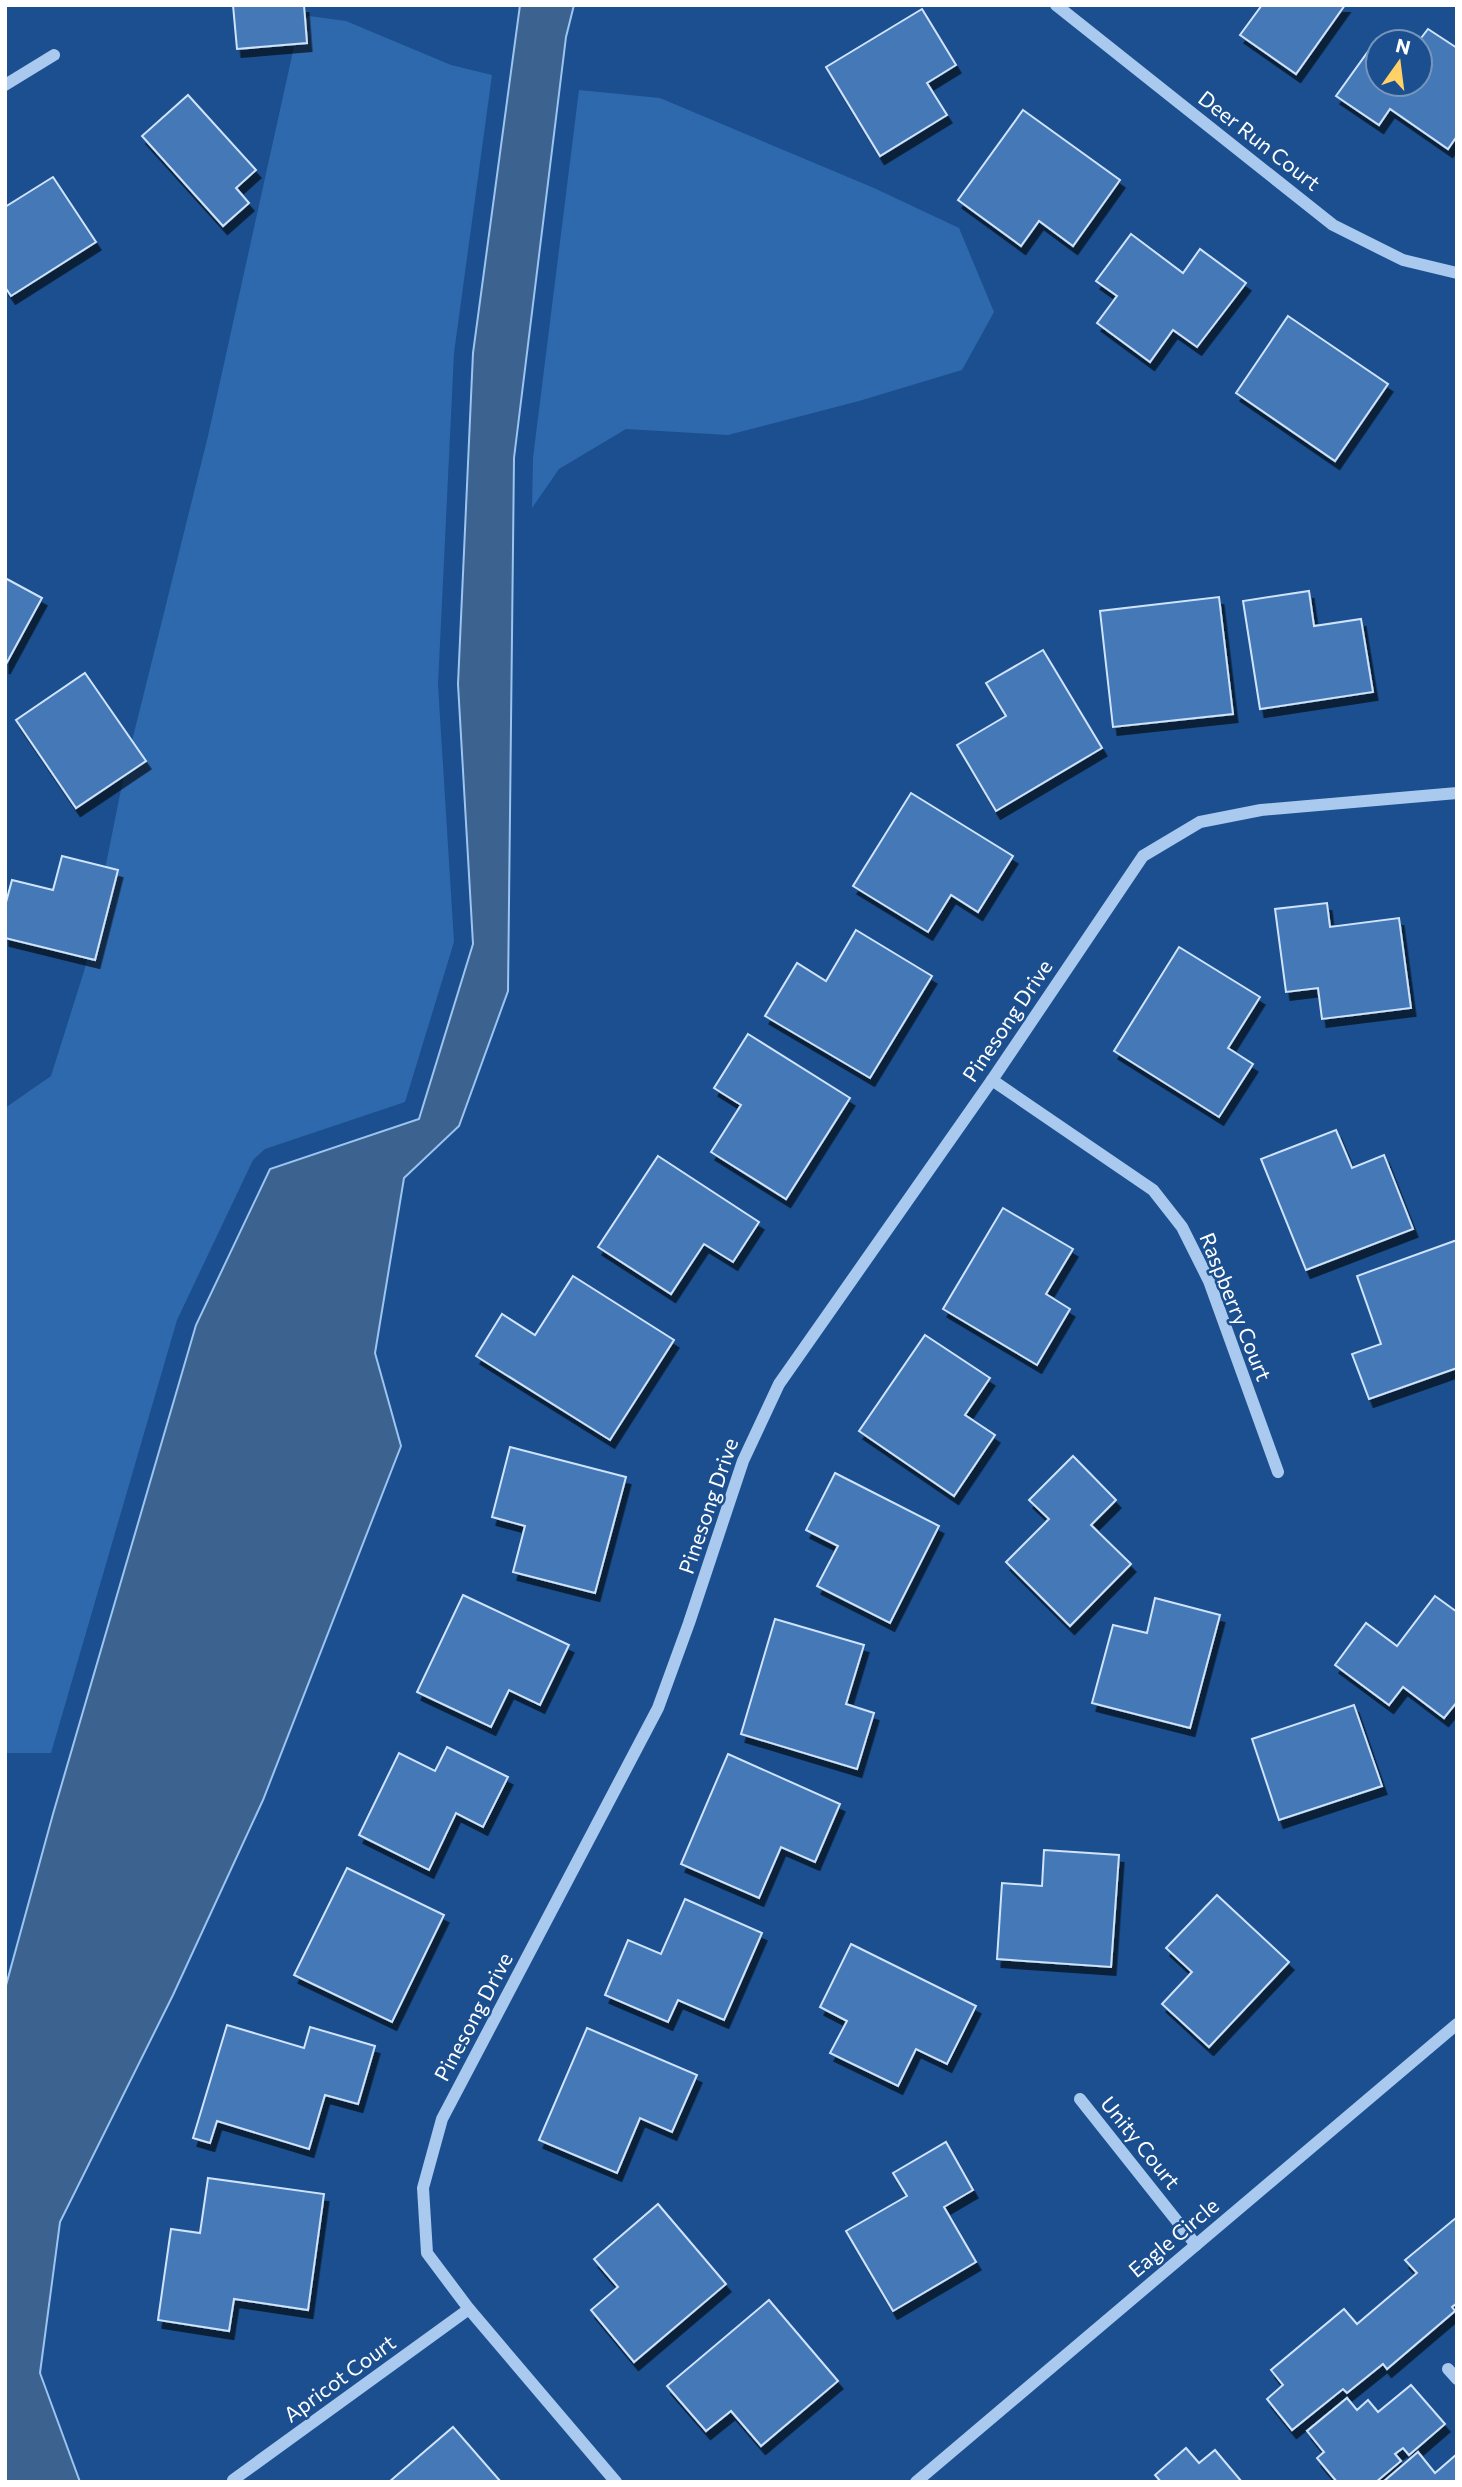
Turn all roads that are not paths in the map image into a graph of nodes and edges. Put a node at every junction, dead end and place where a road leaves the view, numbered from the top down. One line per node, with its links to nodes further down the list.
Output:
1 (1056, 5): 4 (street, Deer Run Court)
2 (54, 55): 3 (street)
3 (5, 85)
4 (1457, 273)
5 (1457, 793): 6 (street, Pinesong Drive)
6 (992, 1080): 7 (street, Raspberry Court); 11 (street, Pinesong Drive)
7 (1278, 1472)
8 (1457, 2024): 10 (street, Eagle Circle)
9 (1080, 2099): 10 (street, Unity Court)
10 (1196, 2245): 16 (street, Eagle Circle)
11 (469, 2309): 14 (street, Apricot Court); 15 (street, Pinesong Drive)
12 (1448, 2369): 13 (street)
13 (1457, 2379)
14 (233, 2480)
15 (616, 2482)
16 (916, 2482)

